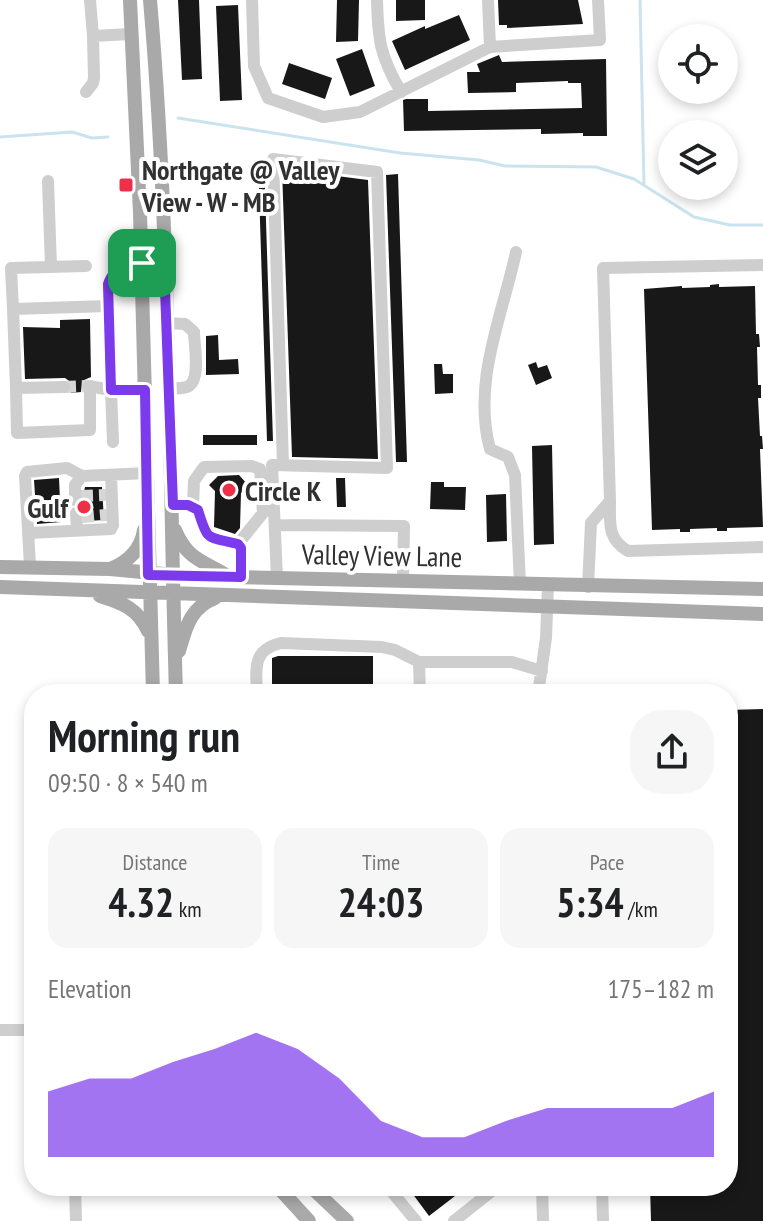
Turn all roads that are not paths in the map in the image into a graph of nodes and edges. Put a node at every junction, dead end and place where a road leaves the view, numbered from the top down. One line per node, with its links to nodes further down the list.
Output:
1 (90, 0): 9 (lane)
2 (130, 0): 8 (main road)
3 (150, 0): 15 (main road)
4 (252, 0): 12 (lane)
5 (377, 0): 12 (lane)
6 (488, 0): 10 (lane)
7 (598, 0): 10 (lane)
8 (131, 34): 9 (lane); 16 (main road)
9 (93, 36): 11 (lane)
10 (490, 47): 12 (lane)
11 (86, 92)
12 (401, 92)
13 (48, 181): 19 (lane)
14 (516, 252): 51 (lane)
15 (164, 262): 16 (main road); 22 (main road)
16 (142, 263): 20 (lane); 27 (main road)
17 (763, 265): 34 (lane)
18 (86, 266): 19 (lane)
19 (51, 267): 21 (lane)
20 (108, 306): 21 (lane); 26 (lane)
21 (13, 309): 24 (lane)
22 (166, 323): 25 (main road); 25 (lane)
23 (64, 387): 24 (lane)
24 (16, 388): 26 (lane)
25 (168, 389): 35 (main road)
26 (111, 390): 27 (lane); 28 (lane)
27 (145, 390): 30 (main road)
28 (113, 442)
29 (283, 464): 29 (lane); 39 (lane)
30 (148, 473): 31 (lane); 33 (main road)
31 (111, 475): 32 (lane); 37 (lane)
32 (82, 476): 37 (lane); 40 (lane)
33 (148, 490): 45 (main road); 46 (main road)
34 (610, 501): 42 (lane); 54 (lane)
35 (173, 505): 36 (lane); 38 (main road)
36 (193, 506): 41 (lane); 41 (lane)
37 (77, 510): 40 (lane)
38 (173, 525): 47 (main road); 48 (main road)
39 (275, 525): 49 (lane); 50 (lane)
40 (29, 533): 43 (lane)
41 (238, 544): 48 (lane)
42 (763, 547)
43 (30, 566): 44 (main road, Valley View Lane); 45 (main road, Valley View Lane)
44 (0, 567)
45 (110, 569): 46 (main road, Valley View Lane)
46 (148, 575): 47 (main road, Valley View Lane); 57 (main road)
47 (174, 576): 48 (main road, Valley View Lane); 58 (main road)
48 (236, 577): 49 (main road, Valley View Lane)
49 (277, 578): 50 (main road, Valley View Lane)
50 (403, 581): 51 (main road, Valley View Lane)
51 (520, 584): 52 (main road, Valley View Lane)
52 (548, 585): 54 (main road, Valley View Lane); 60 (lane)
53 (0, 587): 56 (main road, Valley View Lane)
54 (588, 587): 55 (main road, Valley View Lane)
55 (763, 589)
56 (80, 591): 57 (main road, Valley View Lane); 62 (main road)
57 (149, 593): 58 (main road, Valley View Lane); 62 (main road)
58 (175, 595): 59 (main road, Valley View Lane); 63 (main road)
59 (221, 596): 60 (main road, Valley View Lane); 63 (main road)
60 (548, 607): 61 (main road, Valley View Lane); 65 (lane)
61 (763, 614)
62 (150, 637): 66 (main road)
63 (175, 662): 67 (main road)
64 (419, 662): 65 (lane); 68 (lane); 69 (lane)
65 (542, 671): 70 (lane)
66 (152, 684)
67 (176, 684)
68 (257, 684)
69 (420, 684)
70 (540, 684)
71 (0, 1030): 72 (lane)
72 (24, 1030)
73 (75, 1196): 80 (lane)
74 (286, 1196): 81 (main road)
75 (321, 1196): 82 (main road)
76 (395, 1196): 83 (lane)
77 (485, 1196): 84 (lane)
78 (542, 1196): 85 (lane)
79 (602, 1196): 86 (lane)
80 (76, 1221)
81 (309, 1221)
82 (347, 1221)
83 (416, 1221)
84 (454, 1221)
85 (543, 1221)
86 (603, 1221)

